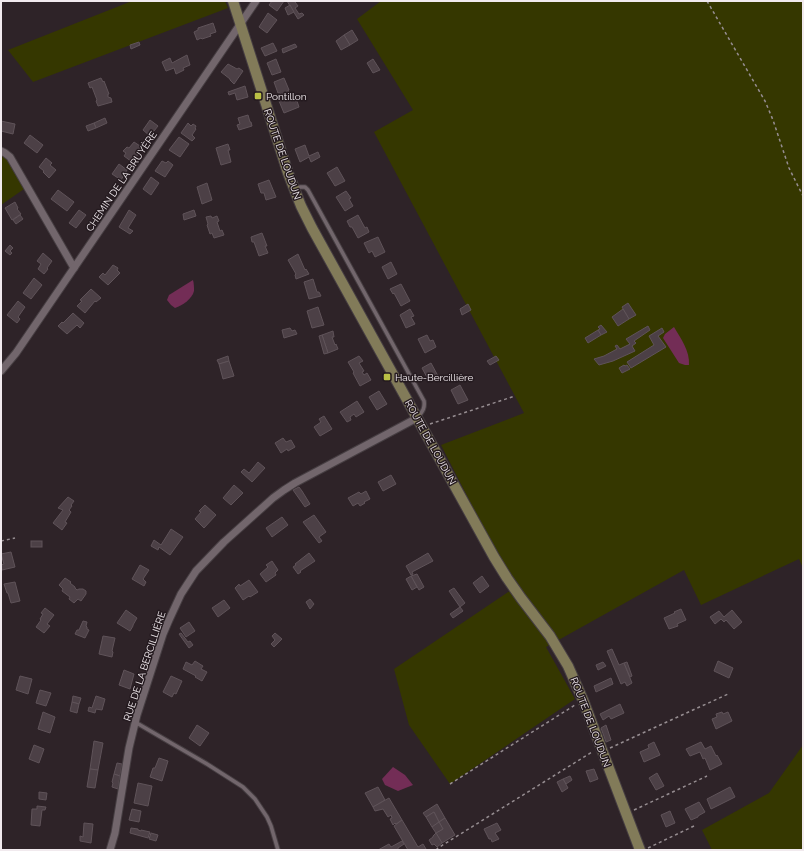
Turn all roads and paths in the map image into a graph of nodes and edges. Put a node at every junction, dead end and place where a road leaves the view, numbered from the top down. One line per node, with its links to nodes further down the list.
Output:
1 (233, 1): 4 (main road, ROUTE DE LOUDUN)
2 (256, 1): 4 (street, CHEMIN DE LA BRUYÈRE)
3 (708, 1): 7 (path)
4 (240, 24): 6 (main road, ROUTE DE LOUDUN); 8 (street, CHEMIN DE LA BRUYÈRE)
5 (1, 151): 8 (street)
6 (294, 190): 11 (main road, ROUTE DE LOUDUN); 11 (lane)
7 (803, 196)
8 (74, 268): 9 (street, CHEMIN DE LA BRUYÈRE)
9 (1, 371)
10 (515, 396): 11 (path)
11 (420, 422): 15 (main road, ROUTE DE LOUDUN); 16 (street, RUE DE LA BERCILLIÈRE)
12 (15, 538): 13 (path)
13 (1, 540)
14 (728, 694): 17 (path)
15 (583, 700): 17 (main road, ROUTE DE LOUDUN); 19 (path)
16 (135, 722): 22 (street, RUE DE LA BERCILLIÈRE); 23 (lane)
17 (602, 749): 20 (main road, ROUTE DE LOUDUN); 24 (path)
18 (707, 776): 20 (path)
19 (450, 784)
20 (626, 814): 25 (main road, ROUTE DE LOUDUN)
21 (694, 826): 26 (path)
22 (110, 850)
23 (278, 850)
24 (436, 850)
25 (640, 850)
26 (644, 850)

